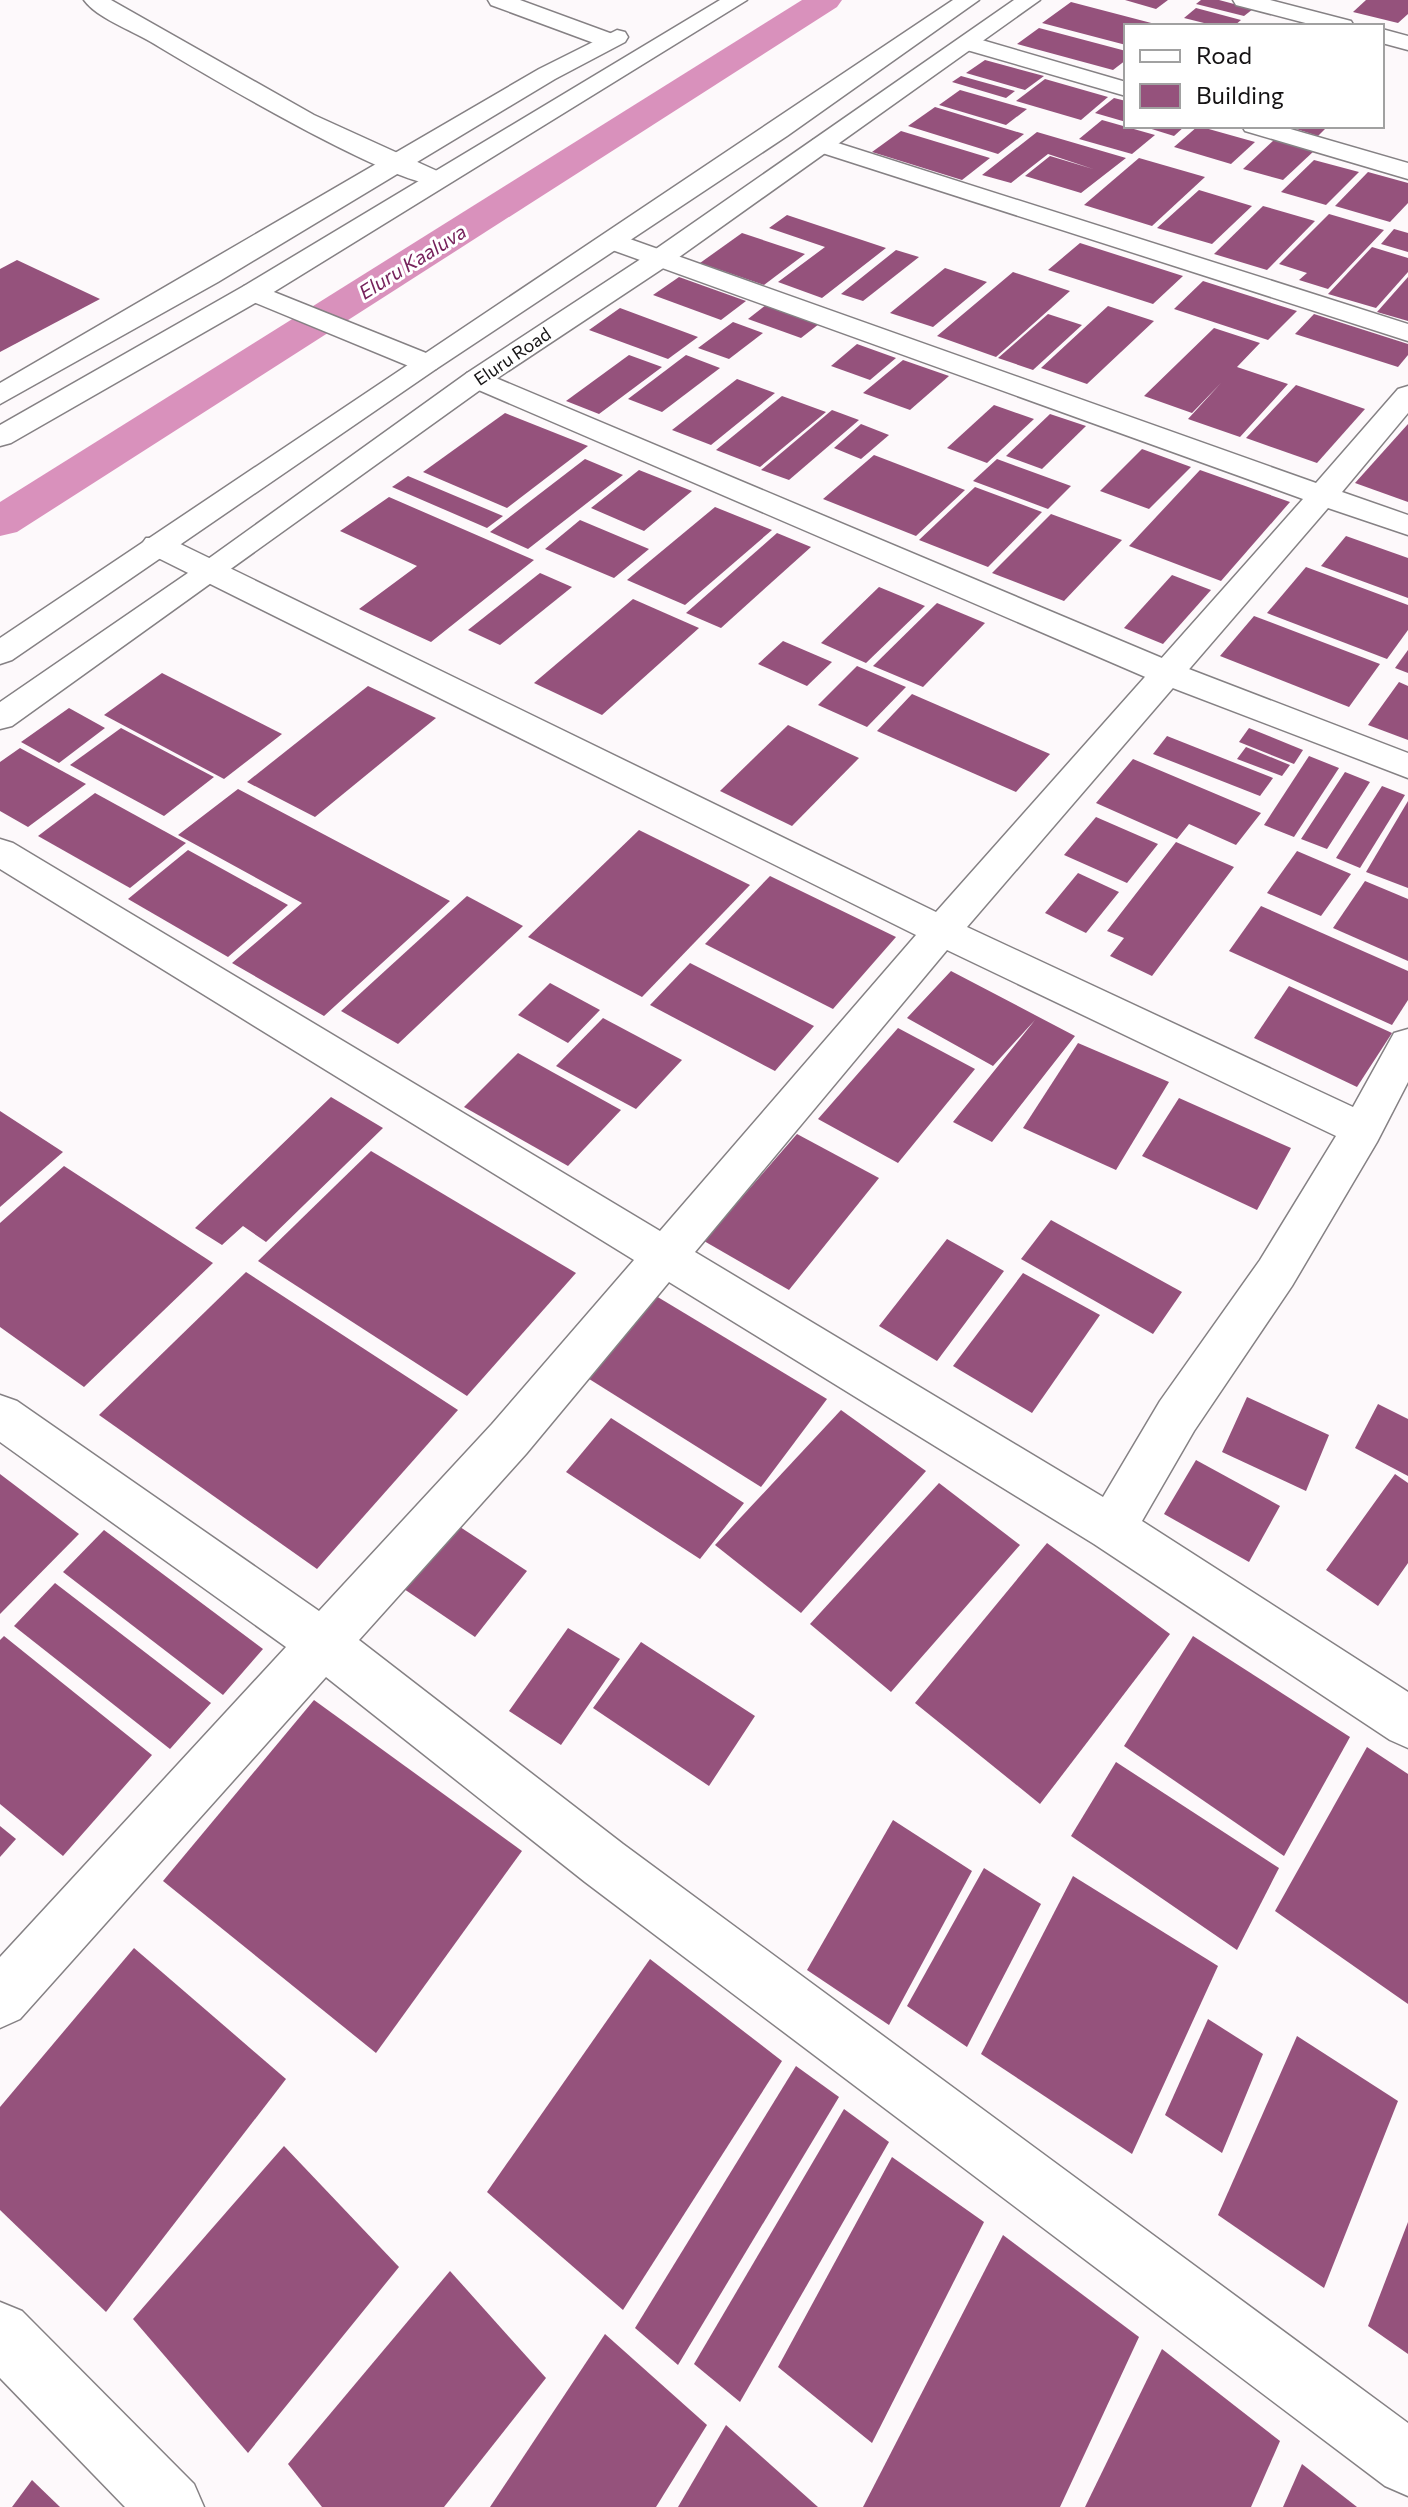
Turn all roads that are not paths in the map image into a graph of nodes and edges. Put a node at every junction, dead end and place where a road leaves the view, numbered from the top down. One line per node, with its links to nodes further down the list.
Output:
1 (95, 0): 16 (street)
2 (499, 0): 10 (street)
3 (736, 0): 18 (street)
4 (968, 0): 19 (street, Eluru Road)
5 (1029, 0): 11 (street, Eluru Road)
6 (1244, 0): 7 (street)
7 (1335, 24)
8 (634, 28): 10 (street)
9 (1384, 37): 12 (street)
10 (610, 41): 16 (street)
11 (968, 43): 13 (street); 15 (street, Eluru Road)
12 (1408, 43)
13 (1124, 88)
14 (1261, 128): 17 (street)
15 (822, 145): 20 (street, Eluru Road); 22 (street)
16 (395, 165): 18 (street); 25 (street)
17 (1408, 171)
18 (437, 180): 21 (street)
19 (613, 241): 20 (street); 23 (street, Eluru Road)
20 (659, 259): 24 (street, Eluru Road); 28 (street)
21 (254, 292): 23 (street); 27 (street)
22 (1408, 333)
23 (426, 363): 30 (street, Eluru Road)
24 (477, 379): 31 (street, Eluru Road); 33 (street)
25 (0, 395)
26 (1408, 395): 28 (street)
27 (0, 437)
28 (1323, 495): 29 (street); 33 (street)
29 (1408, 526)
30 (157, 545): 31 (street); 32 (street, Eluru Road)
31 (212, 571): 34 (street, Eluru Road); 37 (street)
32 (0, 653)
33 (1169, 674): 35 (street); 37 (street)
34 (0, 718)
35 (1408, 766)
36 (0, 852): 40 (street)
37 (941, 931): 39 (street); 40 (street)
38 (1408, 1044): 39 (street)
39 (1362, 1130): 42 (street)
40 (666, 1255): 42 (street); 43 (street)
41 (0, 1416): 43 (street)
42 (1111, 1528): 44 (street)
43 (321, 1642): 45 (street); 47 (street)
44 (1408, 1722)
45 (0, 1999)
46 (0, 2333): 48 (street)
47 (1408, 2463)
48 (171, 2507)

